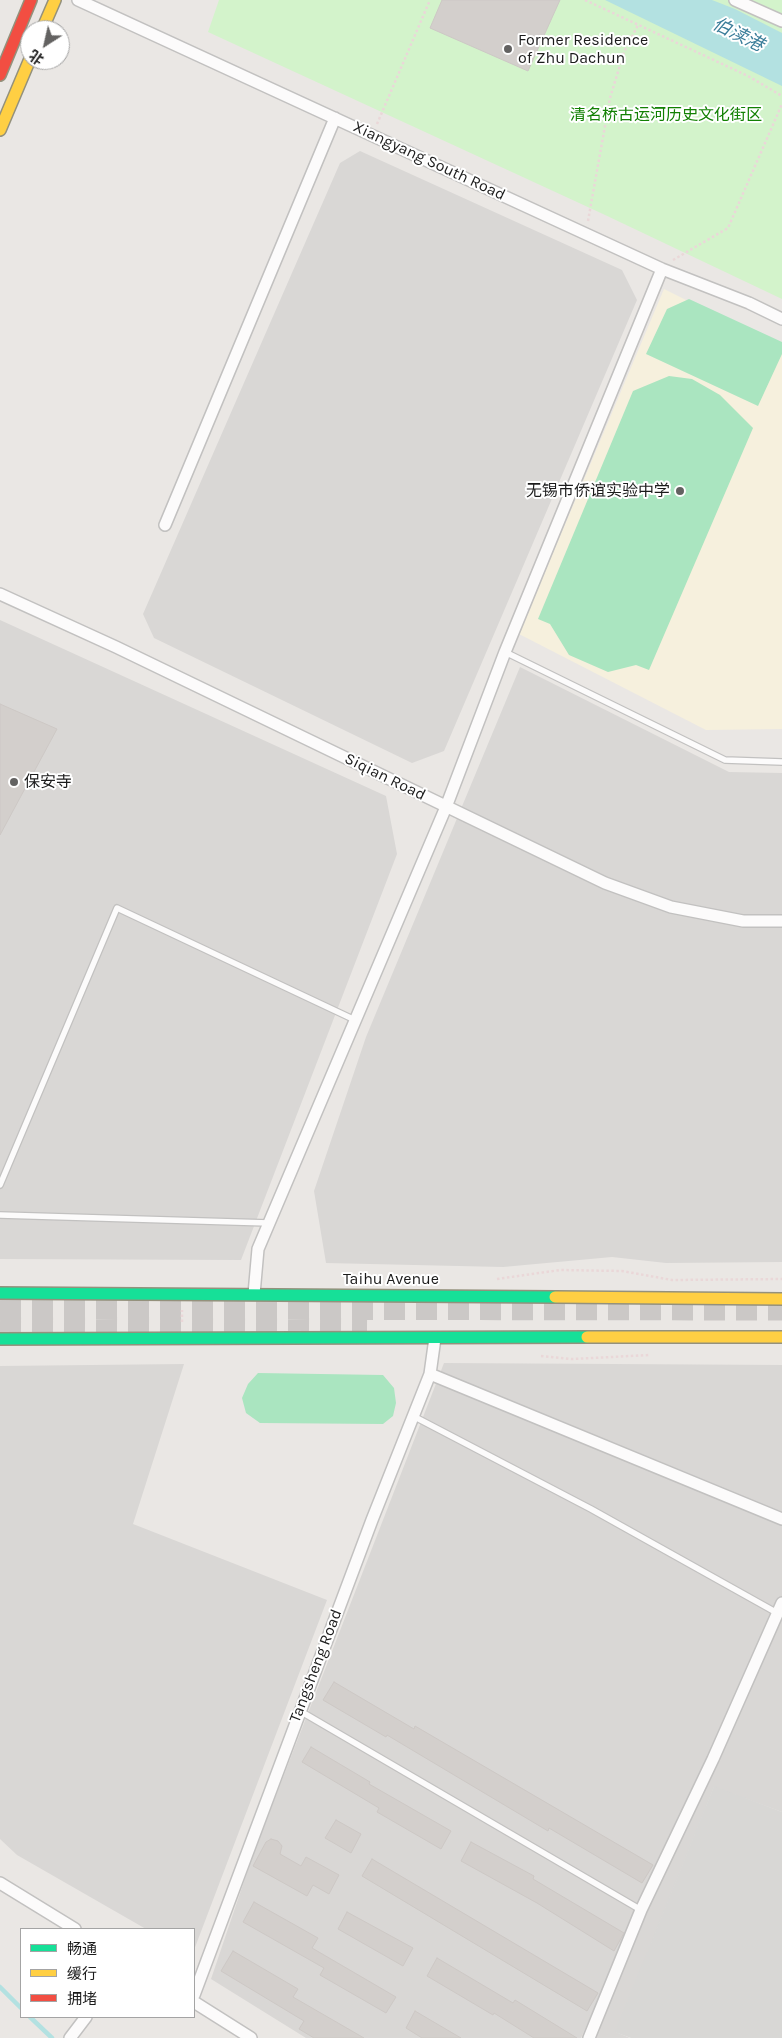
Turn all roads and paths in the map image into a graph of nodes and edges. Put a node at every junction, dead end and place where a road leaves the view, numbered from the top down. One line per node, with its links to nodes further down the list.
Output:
1 (31, 0): 11 (main road)
2 (55, 0): 7 (main road)
3 (78, 0): 14 (street, Xiangyang South Road)
4 (430, 0): 16 (path)
5 (585, 0): 9 (path)
6 (735, 0): 8 (street)
7 (46, 20)
8 (782, 21)
9 (638, 25): 12 (path); 17 (path)
10 (25, 70): 15 (main road)
11 (0, 75)
12 (782, 96)
13 (782, 104): 18 (path)
14 (335, 118): 16 (street, Xiangyang South Road); 20 (street)
15 (0, 130)
16 (372, 134): 17 (street, Xiangyang South Road)
17 (586, 233): 18 (street, Xiangyang South Road)
18 (662, 268): 19 (street, Xiangyang South Road); 22 (street)
19 (782, 319)
20 (165, 525)
21 (0, 594): 24 (street, Siqian Road)
22 (505, 652): 23 (lane); 24 (street)
23 (782, 762)
24 (446, 807): 25 (street, Siqian Road); 26 (street)
25 (782, 921)
26 (355, 1020): 27 (lane); 29 (street)
27 (0, 1185)
28 (0, 1215): 29 (lane)
29 (269, 1223): 32 (street)
30 (0, 1293): 31 (main road, Taihu Avenue)
31 (182, 1294): 32 (main road, Taihu Avenue); 35 (path)
32 (254, 1294): 33 (main road, Taihu Avenue)
33 (782, 1299)
34 (782, 1337): 36 (main road)
35 (182, 1338): 36 (main road); 37 (main road)
36 (435, 1338): 38 (street, Tangsheng Road)
37 (0, 1339)
38 (430, 1374): 39 (street, Tangsheng Road); 40 (street)
39 (413, 1416): 41 (lane); 42 (street, Tangsheng Road)
40 (782, 1519)
41 (781, 1610): 44 (street)
42 (300, 1711): 44 (lane); 46 (street, Tangsheng Road)
43 (0, 1883): 45 (street)
44 (641, 1910): 51 (street)
45 (73, 1928)
46 (195, 1992)
47 (195, 2003): 50 (street)
48 (85, 2018): 49 (street)
49 (73, 2034)
50 (251, 2038)
51 (589, 2038)

